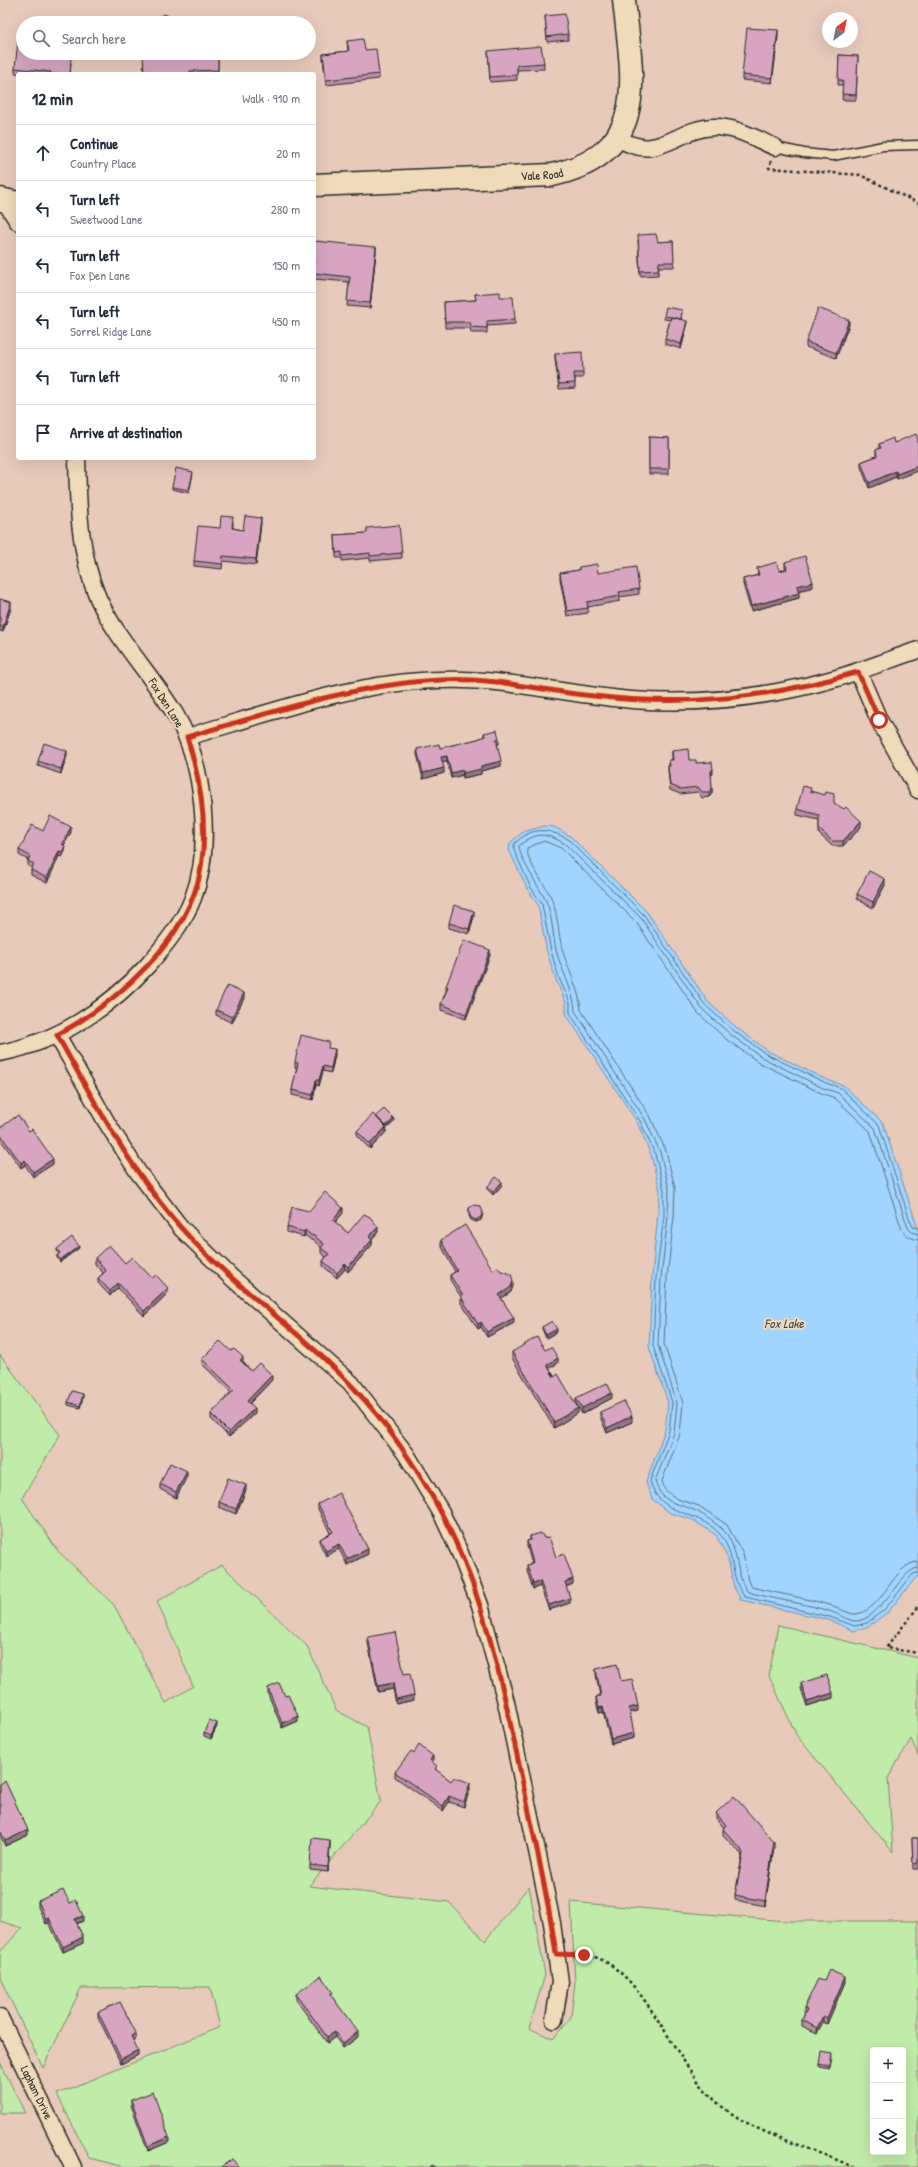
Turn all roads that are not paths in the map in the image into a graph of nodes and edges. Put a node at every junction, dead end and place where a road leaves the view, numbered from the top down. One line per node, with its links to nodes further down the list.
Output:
1 (624, 0): 2 (main road, Vale Road)
2 (618, 138): 4 (street); 5 (main road, Vale Road)
3 (918, 145): 4 (lane)
4 (775, 147)
5 (316, 184)
6 (5, 201): 7 (street)
7 (16, 219)
8 (77, 460): 11 (street, Fox Den Lane)
9 (918, 650): 10 (street)
10 (858, 672): 11 (street); 12 (street)
11 (187, 737): 13 (street, Fox Den Lane)
12 (918, 790)
13 (57, 1035): 14 (street, Fox Den Lane); 16 (street)
14 (0, 1053)
15 (0, 2018): 17 (street, Lapham Drive)
16 (554, 2020)
17 (73, 2167)

